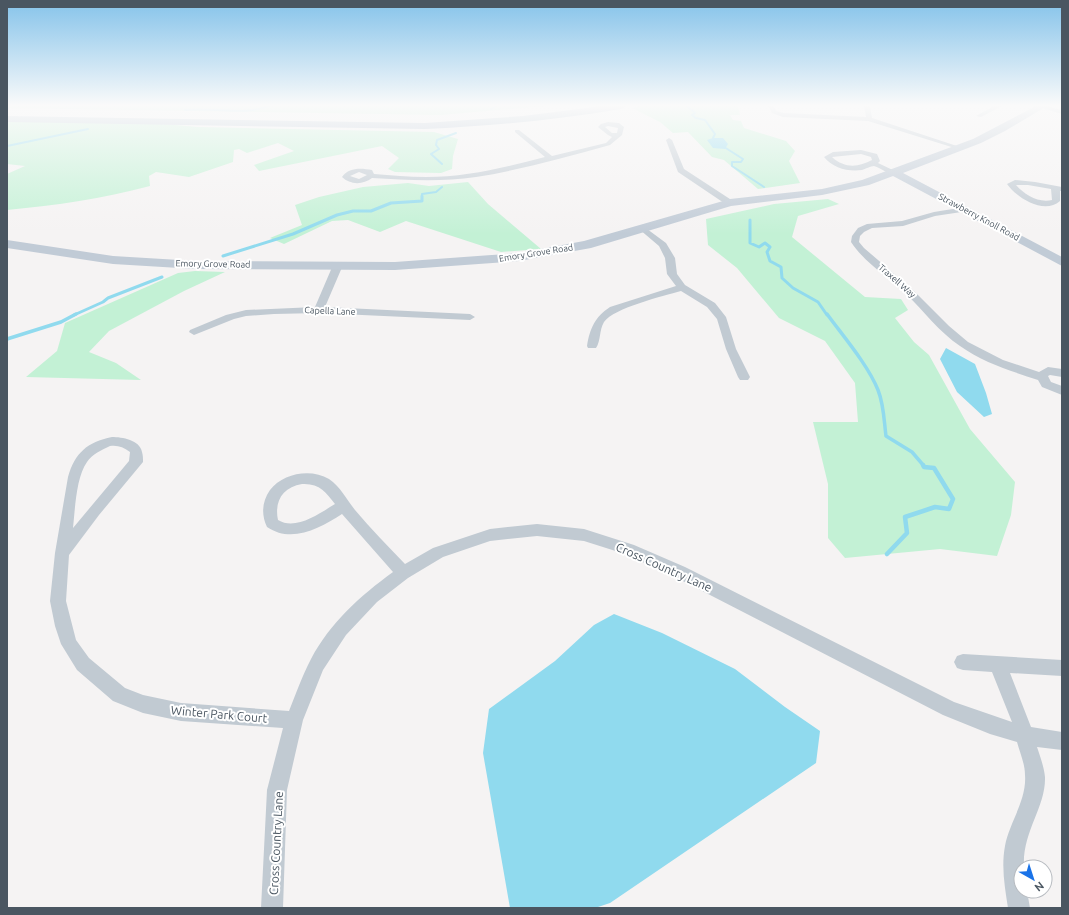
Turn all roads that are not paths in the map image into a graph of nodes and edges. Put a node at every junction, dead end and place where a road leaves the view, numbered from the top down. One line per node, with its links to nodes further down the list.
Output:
1 (539, 149): 5 (street)
2 (589, 149): 5 (street)
3 (672, 149): 10 (street)
4 (958, 149): 7 (street, Emory Grove Road)
5 (550, 158): 8 (street)
6 (872, 163): 6 (street); 7 (street)
7 (895, 173): 10 (street, Emory Grove Road); 11 (street, Strawberry Knoll Road)
8 (370, 176)
9 (1059, 188): 9 (street)
10 (730, 203): 12 (street, Emory Grove Road)
11 (965, 209): 14 (street, Strawberry Knoll Road); 23 (street, Traxell Way)
12 (643, 229): 15 (street, Emory Grove Road); 16 (street)
13 (7, 244): 15 (street, Emory Grove Road)
14 (1062, 262)
15 (338, 265): 17 (street)
16 (682, 287): 20 (street); 22 (street)
17 (319, 310): 18 (street, Capella Lane); 19 (street, Capella Lane)
18 (470, 317)
19 (194, 332)
20 (592, 346)
21 (1062, 373): 23 (street)
22 (744, 377)
23 (1042, 377): 24 (street, Traxell Way)
24 (1062, 391)
25 (344, 506): 25 (street); 27 (street)
26 (62, 553): 26 (street, Winter Park Court); 31 (street, Winter Park Court)
27 (403, 573): 31 (street, Cross Country Lane); 32 (street, Cross Country Lane)
28 (963, 662): 29 (street)
29 (998, 664): 30 (street); 32 (street)
30 (1062, 668)
31 (294, 720): 34 (street, Cross Country Lane)
32 (1026, 734): 33 (street, Cross Country Lane); 35 (street)
33 (1062, 740)
34 (272, 908)
35 (1019, 908)

